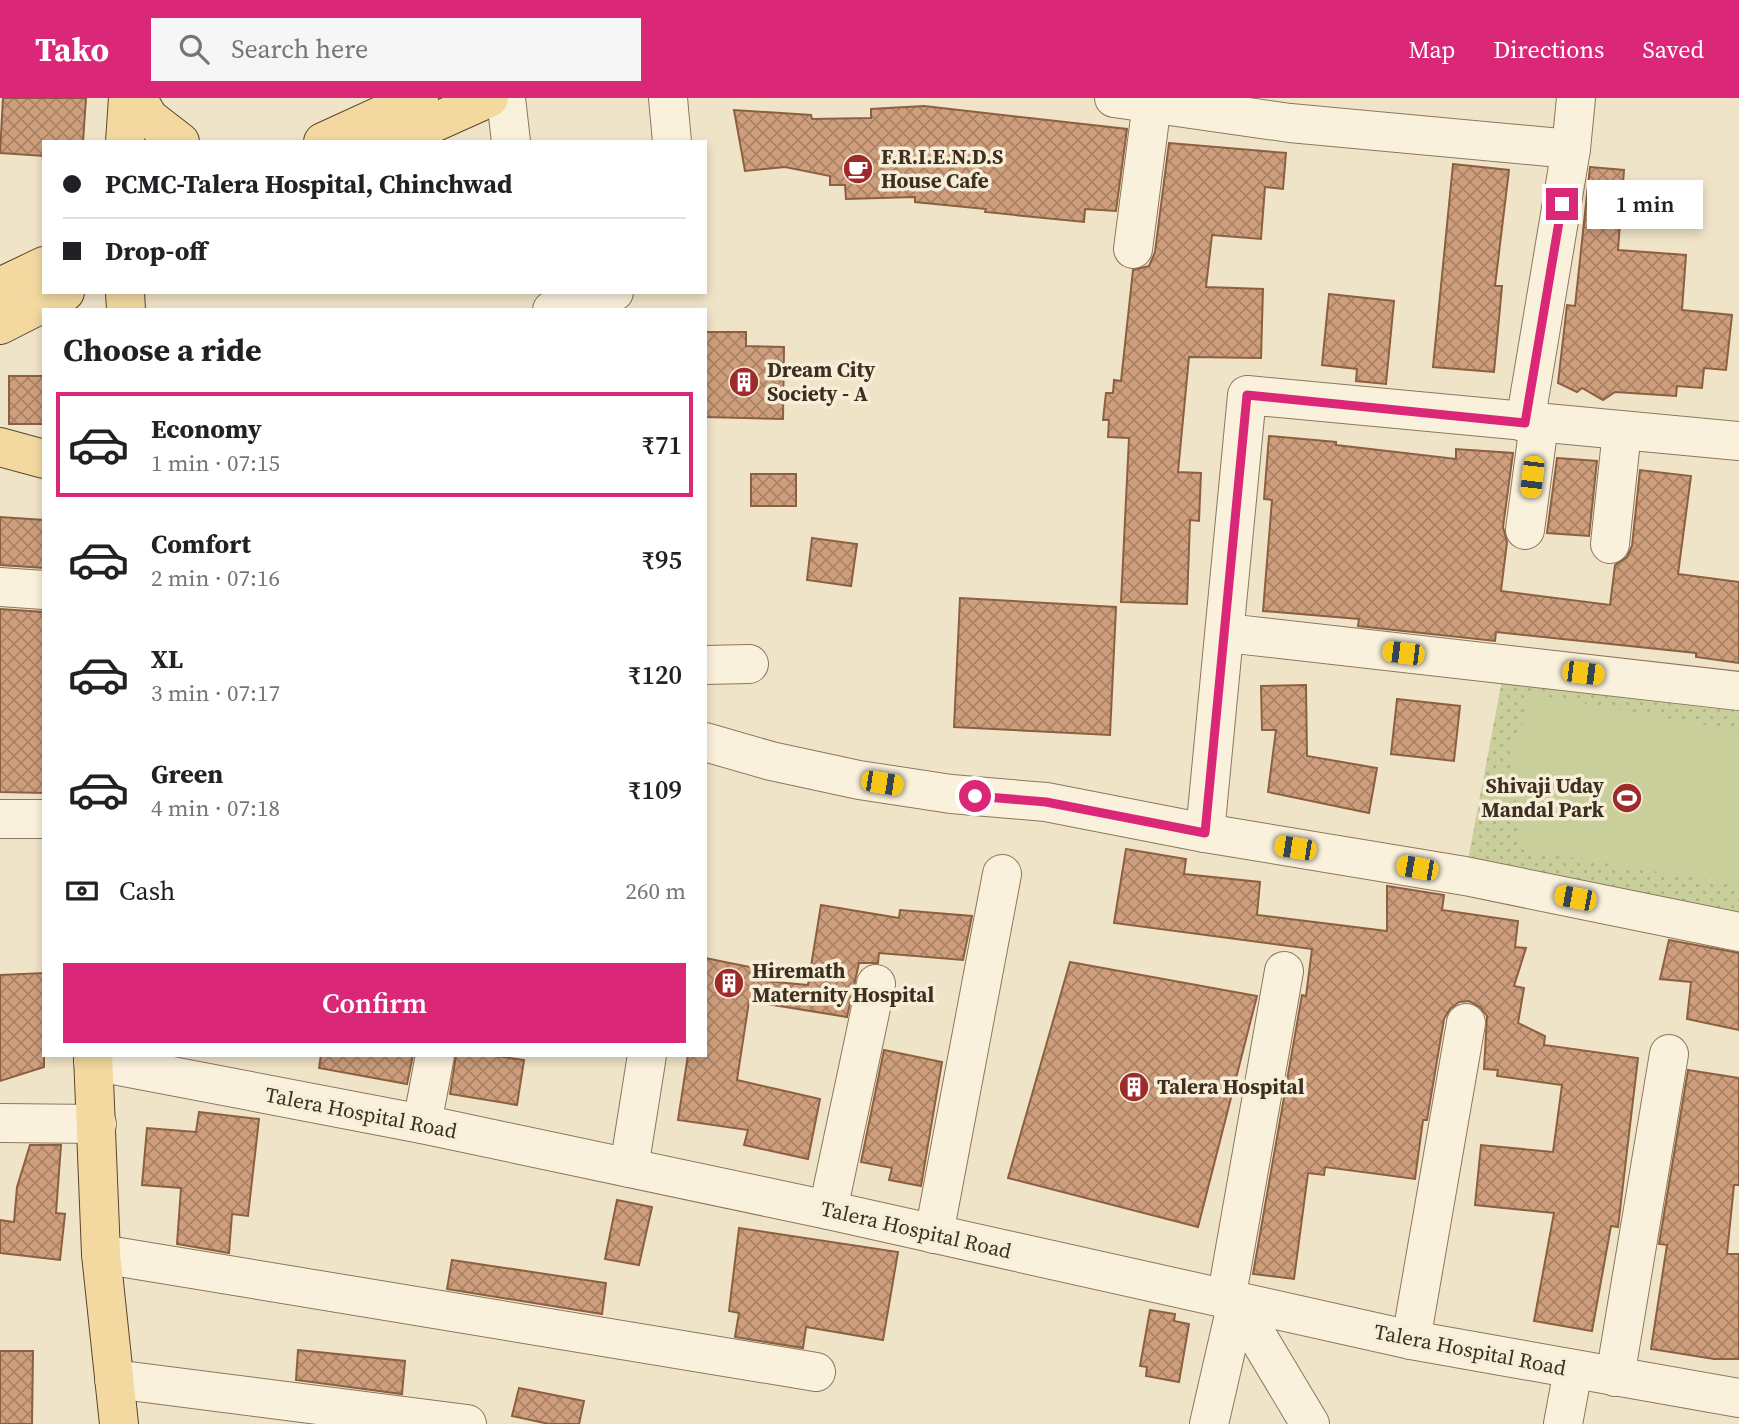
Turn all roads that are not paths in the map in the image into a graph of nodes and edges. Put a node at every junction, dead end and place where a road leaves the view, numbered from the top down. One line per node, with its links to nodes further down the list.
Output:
1 (128, 98): 11 (main road)
2 (138, 98): 12 (main road)
3 (419, 98): 13 (main road)
4 (489, 98): 14 (main road)
5 (506, 98): 15 (street)
6 (668, 98): 16 (street)
7 (1114, 98): 9 (street)
8 (1576, 98): 17 (street)
9 (1152, 103): 10 (street); 18 (street)
10 (1293, 110): 17 (street)
11 (125, 140)
12 (177, 140)
13 (327, 140)
14 (395, 140)
15 (511, 140)
16 (672, 140)
17 (1571, 149): 25 (street)
18 (1133, 249)
19 (42, 266): 20 (main road)
20 (0, 287)
21 (61, 294): 24 (main road)
22 (607, 294): 23 (street)
23 (559, 308)
24 (0, 325)
25 (1532, 423): 26 (street); 30 (street); 34 (street)
26 (1622, 431): 27 (street); 31 (street)
27 (1739, 441)
28 (0, 447): 29 (main road)
29 (42, 459)
30 (1525, 530)
31 (1610, 544)
32 (0, 587): 33 (street)
33 (42, 590)
34 (1226, 633): 37 (street); 41 (street)
35 (749, 664): 36 (street)
36 (707, 665)
37 (1739, 691)
38 (707, 742): 41 (street)
39 (0, 819): 40 (street)
40 (42, 819)
41 (1205, 833): 43 (street)
42 (1002, 874): 56 (street)
43 (1739, 932)
44 (1284, 971): 58 (street)
45 (876, 984): 55 (street)
46 (1466, 1023): 59 (street)
47 (1669, 1054): 62 (street)
48 (435, 1057): 53 (street)
49 (646, 1057): 54 (street)
50 (93, 1058): 52 (main road); 53 (street, Talera Hospital Road)
51 (0, 1124): 52 (street)
52 (97, 1124): 57 (main road)
53 (422, 1124): 54 (street, Talera Hospital Road)
54 (629, 1168): 55 (street, Talera Hospital Road)
55 (828, 1210): 56 (street, Talera Hospital Road)
56 (934, 1234): 58 (street, Talera Hospital Road)
57 (102, 1254): 61 (street); 63 (main road)
58 (1232, 1301): 59 (street, Talera Hospital Road); 67 (street); 68 (street)
59 (1410, 1340): 60 (street, Talera Hospital Road)
60 (1573, 1370): 62 (street, Talera Hospital Road); 69 (street)
61 (816, 1372)
62 (1615, 1377): 64 (street, Talera Hospital Road)
63 (114, 1379): 65 (main road); 66 (street)
64 (1739, 1398)
65 (119, 1424)
66 (467, 1424)
67 (1209, 1424)
68 (1310, 1424)
69 (1563, 1424)

